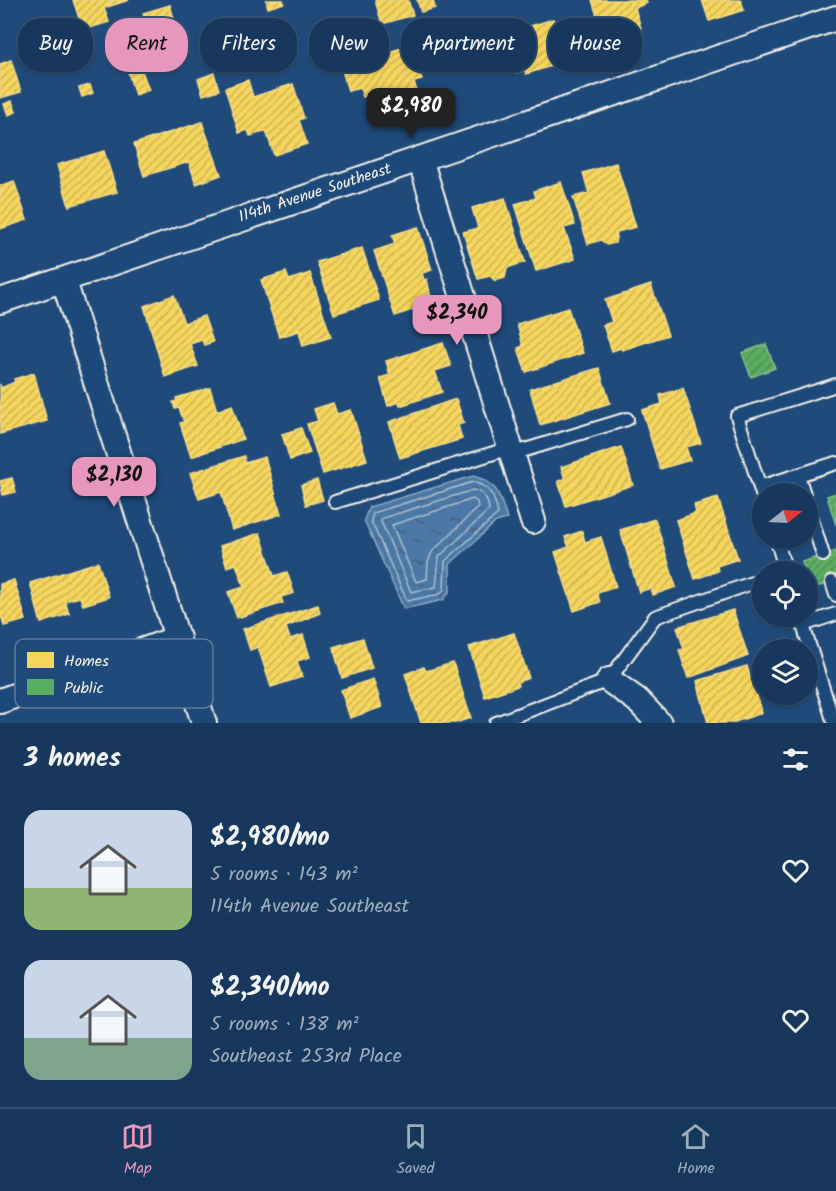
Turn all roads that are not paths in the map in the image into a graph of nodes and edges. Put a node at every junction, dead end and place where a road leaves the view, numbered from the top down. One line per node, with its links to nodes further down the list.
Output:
1 (836, 18): 2 (street, 114th Avenue Southeast)
2 (420, 159): 3 (street, 114th Avenue Southeast); 7 (street)
3 (64, 281): 4 (street, 114th Avenue Southeast); 23 (street)
4 (0, 301)
5 (836, 385): 10 (lane)
6 (627, 419): 7 (lane)
7 (511, 451): 13 (lane); 14 (street)
8 (836, 463): 9 (lane)
9 (798, 475): 11 (lane); 12 (lane)
10 (758, 483)
11 (780, 483)
12 (801, 483)
13 (335, 502)
14 (533, 521)
15 (818, 539): 16 (lane)
16 (823, 555)
17 (832, 582): 19 (lane)
18 (752, 583): 24 (lane)
19 (836, 596)
20 (836, 614): 21 (lane)
21 (818, 618)
22 (804, 627): 31 (lane)
23 (178, 638)
24 (609, 680): 29 (lane); 30 (street)
25 (15, 697): 26 (street)
26 (0, 702)
27 (199, 708): 28 (street)
28 (204, 723)
29 (496, 723)
30 (659, 723)
31 (834, 723)

